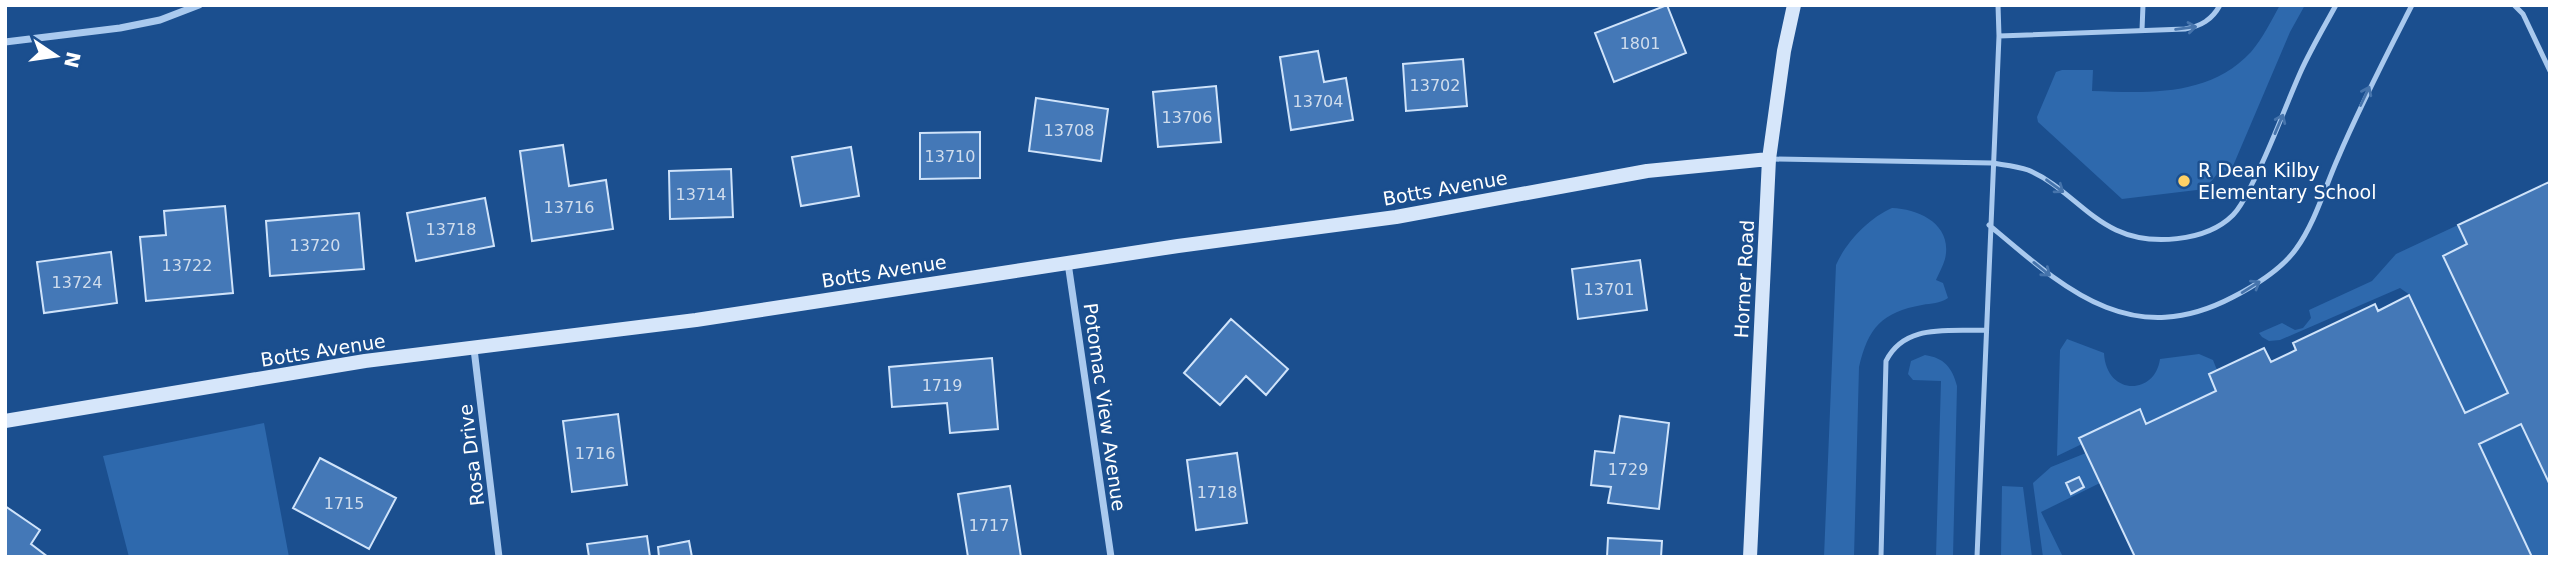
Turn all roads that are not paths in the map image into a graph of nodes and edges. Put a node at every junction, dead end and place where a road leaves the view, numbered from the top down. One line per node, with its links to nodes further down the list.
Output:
1 (199, 5): 11 (street)
2 (1794, 5): 13 (street, Horner Road)
3 (1998, 5): 10 (lane)
4 (2143, 5): 9 (lane)
5 (2220, 5): 9 (lane, one-way to 5)
6 (2336, 5): 14 (lane, one-way to 6)
7 (2412, 5): 15 (lane, one-way to 7)
8 (2514, 5): 12 (lane)
9 (2142, 30): 10 (lane)
10 (1998, 36): 14 (lane)
11 (5, 42)
12 (2550, 71)
13 (1769, 159): 14 (lane); 16 (street, Botts Avenue); 22 (street, Horner Road)
14 (1992, 163): 15 (lane)
15 (1989, 225): 17 (lane)
16 (1068, 263): 18 (street, Botts Avenue); 21 (street, Potomac View Avenue)
17 (1985, 330): 23 (lane); 24 (lane)
18 (474, 349): 19 (street, Botts Avenue); 20 (street, Rosa Drive)
19 (5, 421)
20 (499, 557)
21 (1111, 557)
22 (1750, 557)
23 (1881, 557)
24 (1977, 557)

